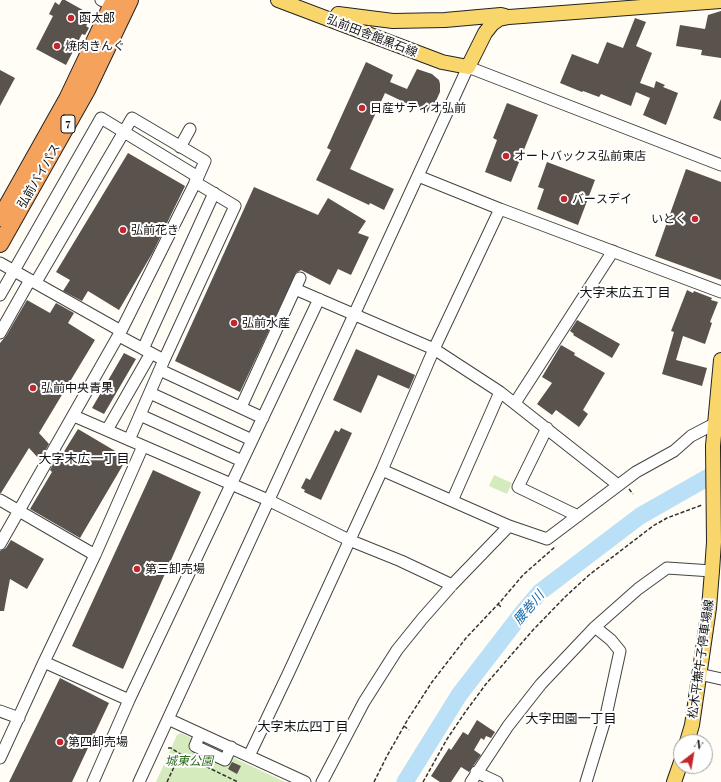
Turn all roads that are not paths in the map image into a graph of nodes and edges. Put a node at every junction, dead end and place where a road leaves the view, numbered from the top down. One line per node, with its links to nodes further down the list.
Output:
1 (130, 0): 18 (highway, 弘前バイパス / 7)
2 (278, 0): 8 (main road, 弘前田舎館黒石線)
3 (301, 0): 6 (main road, 弘前田舎館黒石線)
4 (721, 0): 7 (main road, 弘前田舎館黒石線)
5 (109, 2): 17 (highway, 弘前バイパス / 7)
6 (338, 14): 7 (main road, 弘前田舎館黒石線); 8 (main road, 弘前田舎館黒石線)
7 (509, 17): 8 (main road, 弘前田舎館黒石線)
8 (468, 67): 12 (street); 13 (street)
9 (190, 129): 11 (street)
10 (123, 132): 11 (street); 14 (street); 21 (street); 23 (street)
11 (180, 147): 14 (street)
12 (721, 165)
13 (418, 176): 16 (street); 28 (street)
14 (197, 180): 15 (street); 30 (street)
15 (214, 193): 32 (street); 34 (street)
16 (500, 209): 19 (street); 31 (street)
17 (0, 218)
18 (0, 244)
19 (613, 251): 25 (street); 37 (street)
20 (0, 263): 21 (street)
21 (14, 271): 23 (street); 26 (street)
22 (300, 278): 24 (street)
23 (33, 281): 29 (street); 30 (street)
24 (295, 289): 27 (street); 38 (street)
25 (721, 292)
26 (0, 295)
27 (319, 299): 28 (street); 41 (street)
28 (353, 314): 31 (street); 52 (street)
29 (0, 333)
30 (120, 334): 32 (street); 40 (street)
31 (434, 349): 35 (street); 49 (street)
32 (147, 351): 34 (street); 44 (street)
33 (721, 360): 42 (main road, 松木平撫牛子停車場線)
34 (162, 365): 36 (street); 38 (street)
35 (500, 392): 37 (street); 53 (street)
36 (150, 393): 39 (street); 46 (street)
37 (515, 403): 43 (street)
38 (241, 407): 41 (street)
39 (140, 415): 45 (street); 48 (street)
40 (74, 416): 44 (street); 55 (street)
41 (263, 418): 46 (street)
42 (714, 424): 51 (street); 61 (main road, 松木平撫牛子停車場線)
43 (546, 428): 51 (street); 56 (street)
44 (108, 430): 45 (street)
45 (129, 440): 47 (street)
46 (252, 440): 48 (street)
47 (143, 446): 50 (street); 60 (street)
48 (242, 461): 50 (street)
49 (382, 470): 53 (street); 58 (street)
50 (231, 484): 52 (street); 67 (street)
51 (618, 485): 56 (street)
52 (268, 500): 58 (street); 70 (street)
53 (452, 501): 57 (street)
54 (1, 502): 55 (street)
55 (20, 511): 59 (street); 60 (street)
56 (578, 516): 57 (street)
57 (509, 526): 62 (street)
58 (349, 540): 62 (street); 72 (street)
59 (0, 544)
60 (95, 555): 64 (street)
61 (712, 571): 63 (street); 65 (main road, 松木平撫牛子停車場線)
62 (452, 585): 78 (street)
63 (595, 627): 74 (street); 80 (street)
64 (44, 662): 67 (street); 69 (street)
65 (699, 674): 66 (street); 71 (main road, 松木平撫牛子停車場線)
66 (721, 678)
67 (129, 700): 75 (street)
68 (0, 711): 69 (street)
69 (19, 718): 73 (street)
70 (168, 719): 72 (street); 76 (street)
71 (689, 734)
72 (249, 756): 77 (street)
73 (0, 758)
74 (474, 777): 79 (street)
75 (94, 782)
76 (139, 782)
77 (305, 782)
78 (322, 782)
79 (497, 782)
80 (586, 782)

